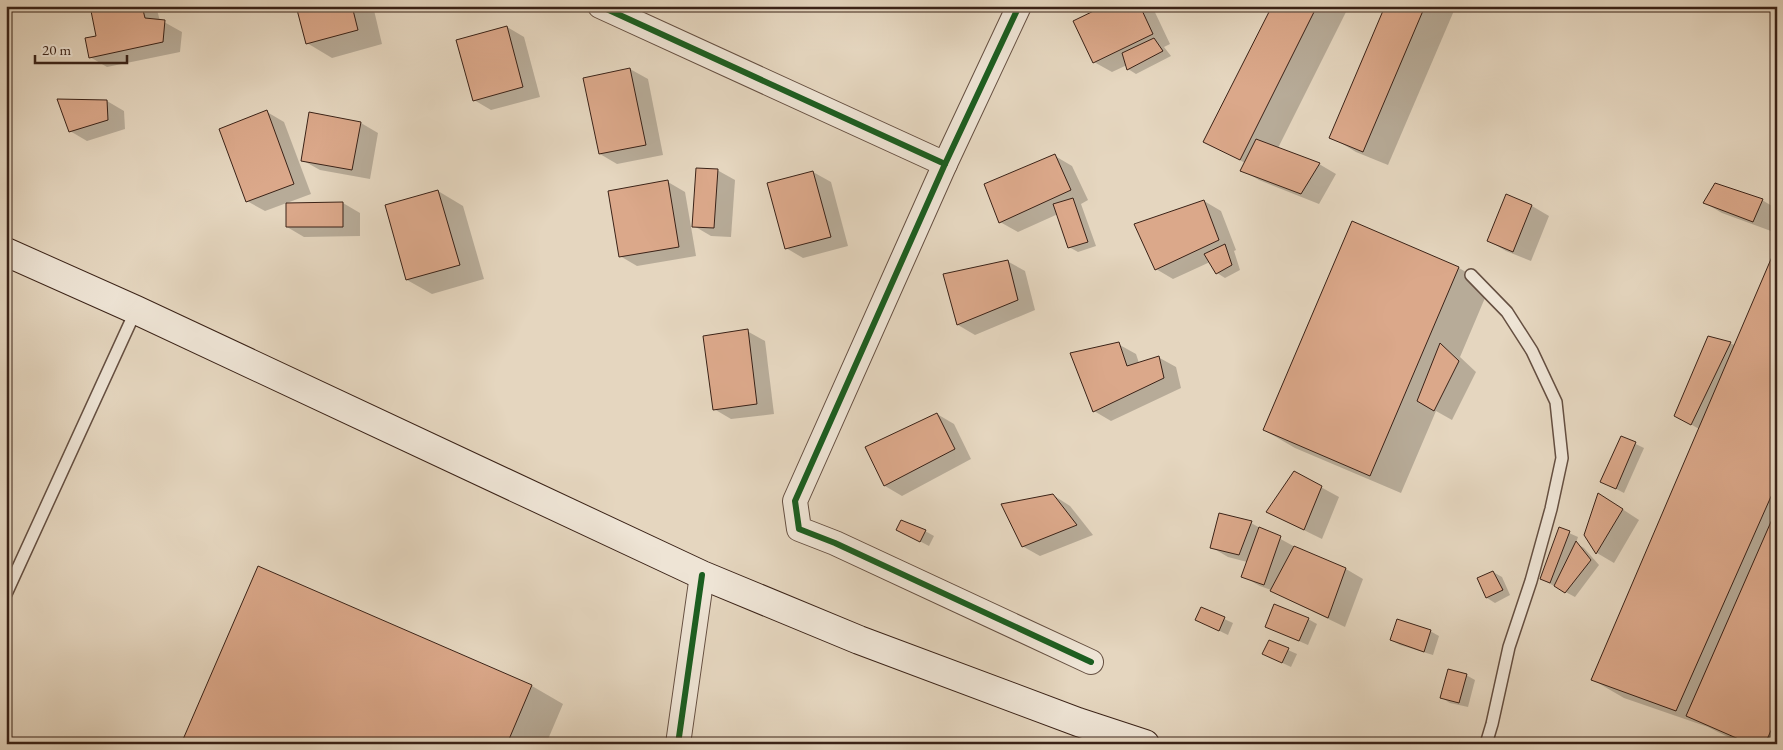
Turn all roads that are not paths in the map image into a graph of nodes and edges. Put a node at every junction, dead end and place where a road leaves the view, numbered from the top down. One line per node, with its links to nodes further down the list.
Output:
1 (600, 6): 3 (street)
2 (1019, 6): 3 (street)
3 (945, 164): 9 (street)
4 (6, 252): 6 (main road)
5 (1471, 275): 12 (lane)
6 (136, 310): 7 (main road); 8 (lane)
7 (702, 575): 10 (street); 11 (main road)
8 (6, 594)
9 (1090, 662)
10 (678, 744)
11 (1145, 744)
12 (1486, 744)

